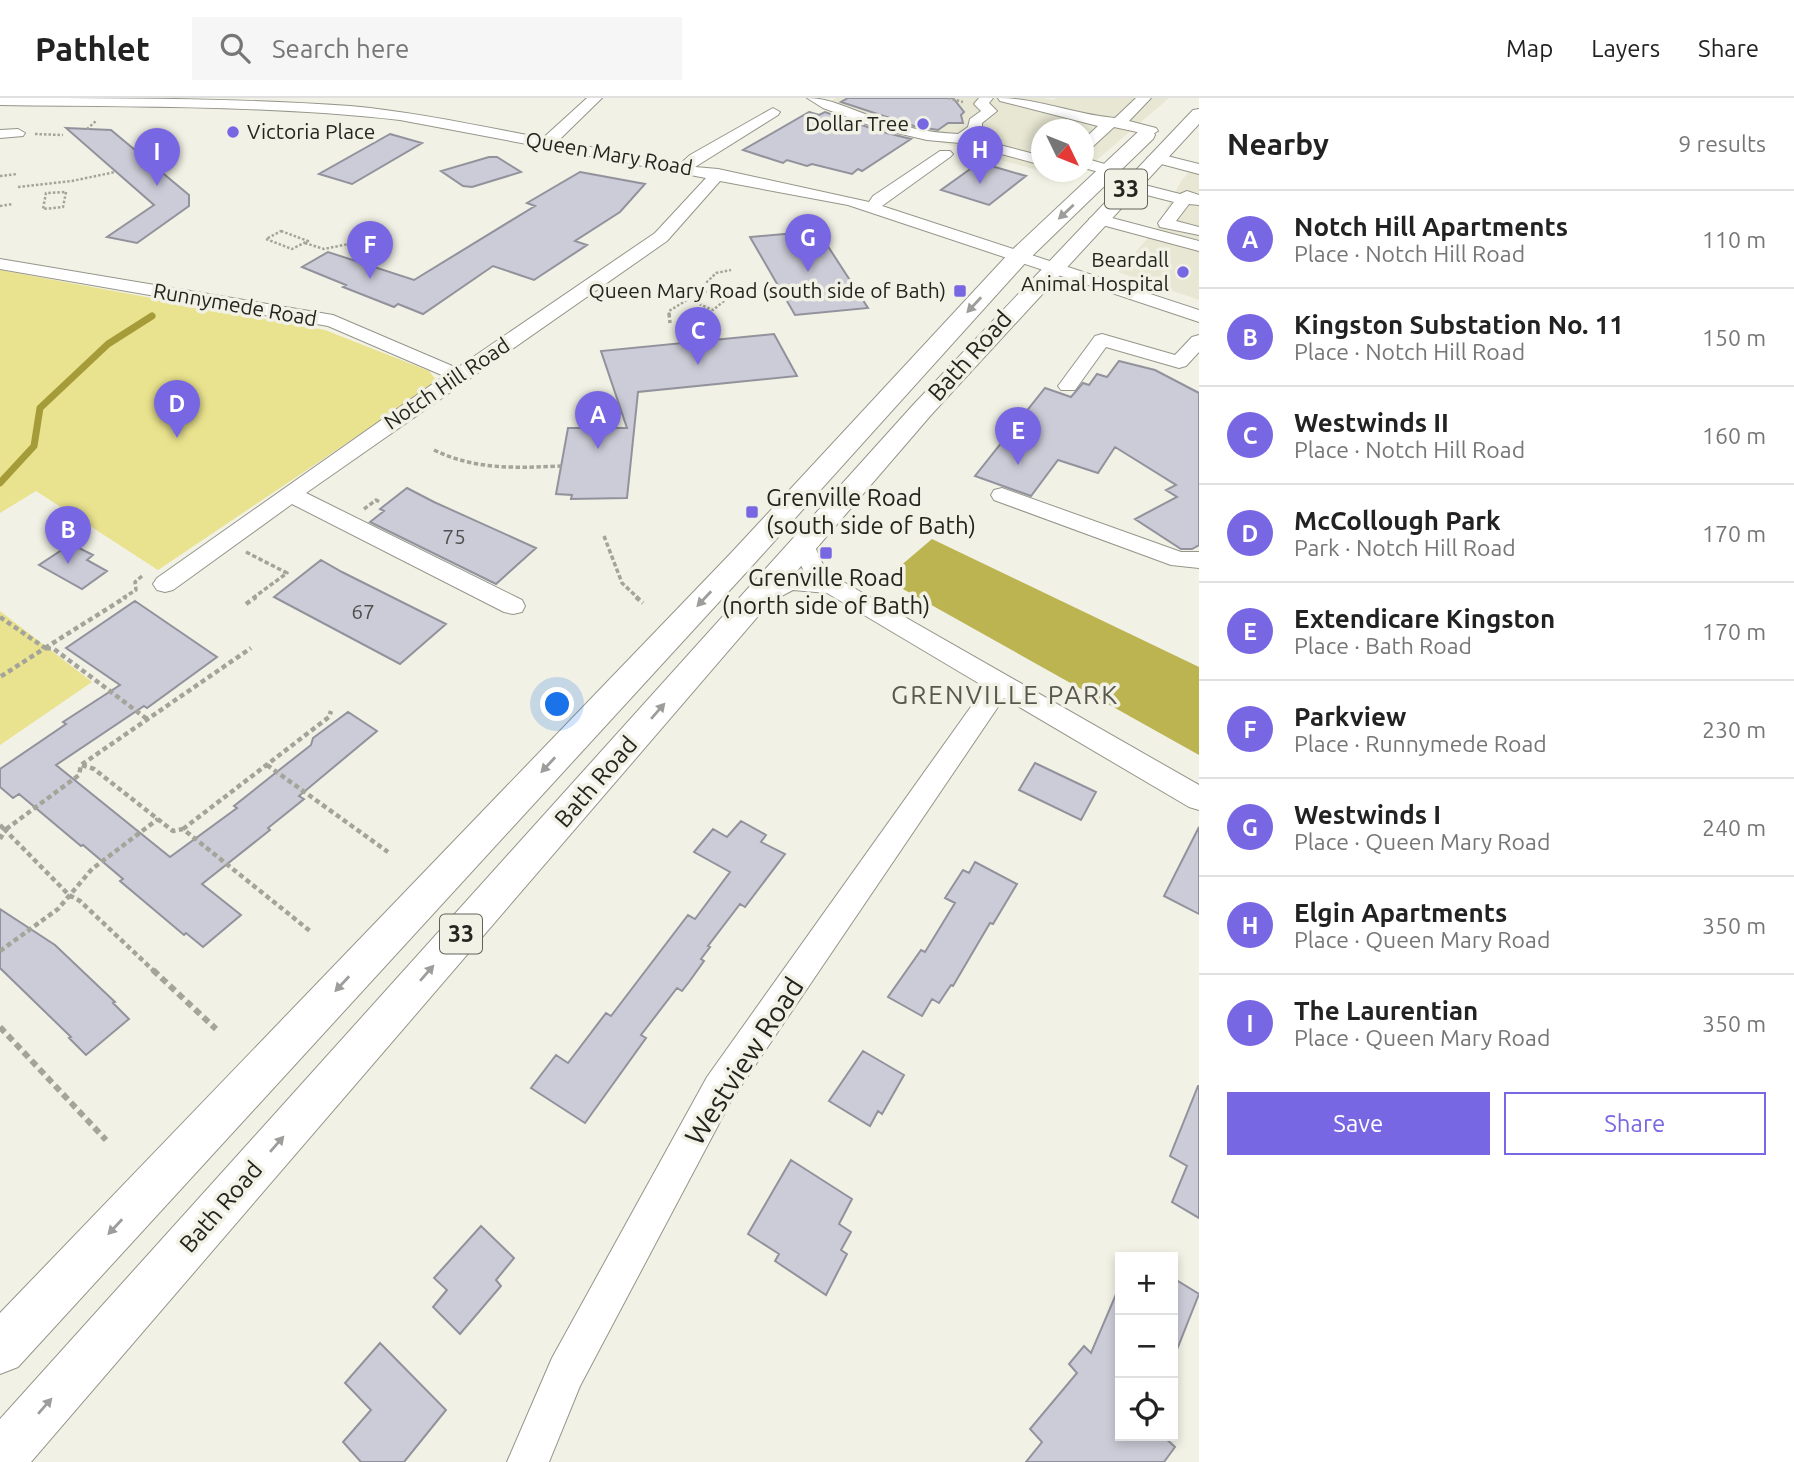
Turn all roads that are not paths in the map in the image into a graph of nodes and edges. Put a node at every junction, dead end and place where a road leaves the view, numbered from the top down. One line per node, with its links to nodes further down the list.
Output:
1 (595, 98): 19 (street)
2 (814, 98): 17 (street)
3 (986, 98): 17 (street)
4 (1005, 98): 12 (street)
5 (1144, 98): 12 (street)
6 (0, 101): 7 (street, Queen Mary Road)
7 (275, 102): 8 (street, Queen Mary Road)
8 (351, 103): 19 (street, Queen Mary Road)
9 (773, 112): 23 (street)
10 (1199, 114): 16 (main road, Bath Road / 33)
11 (1167, 115): 13 (main road, Bath Road / 33)
12 (1115, 123): 13 (street); 18 (street)
13 (1151, 131): 16 (main road); 27 (main road, Bath Road / 33)
14 (0, 134): 15 (street)
15 (18, 134)
16 (1174, 137): 22 (main road, Bath Road / 33)
17 (961, 139): 21 (street)
18 (1094, 139)
19 (547, 143): 23 (street, Queen Mary Road)
20 (945, 154): 31 (street)
21 (1031, 158)
22 (1155, 158): 25 (street); 29 (main road, Bath Road / 33)
23 (685, 168): 28 (street, Queen Mary Road)
24 (1094, 168): 27 (street)
25 (1199, 169)
26 (1094, 172): 27 (street)
27 (1107, 173): 35 (main road, Bath Road / 33, one-way to 35)
28 (718, 174): 31 (street, Queen Mary Road); 42 (street, Notch Hill Road)
29 (1129, 186): 30 (street); 32 (main road, Bath Road / 33)
30 (1192, 200): 33 (street)
31 (873, 207): 35 (street, Queen Mary Road)
32 (1097, 219): 34 (street); 37 (main road, Bath Road / 33)
33 (1199, 232)
34 (1199, 246)
35 (1020, 255): 37 (street, Queen Mary Road); 54 (main road, Bath Road / 33, one-way to 54)
36 (0, 264): 42 (street, Runnymede Road)
37 (1053, 266): 38 (street, Queen Mary Road); 46 (main road, Bath Road / 33)
38 (1199, 316)
39 (1199, 341): 40 (street)
40 (1179, 362): 41 (street); 43 (street)
41 (1199, 373)
42 (460, 376): 44 (street, Notch Hill Road)
43 (1068, 386)
44 (290, 494): 48 (street, Notch Hill Road); 51 (street)
45 (1002, 495): 47 (street)
46 (804, 545): 49 (street); 50 (main road, Bath Road / 33)
47 (1199, 561)
48 (165, 584)
49 (832, 586): 50 (street); 52 (street)
50 (759, 597): 55 (main road, Bath Road / 33, one-way to 50)
51 (513, 606)
52 (1001, 683): 53 (street); 56 (street, Westview Road)
53 (1199, 799)
54 (0, 1349)
55 (0, 1458)
56 (528, 1462)

